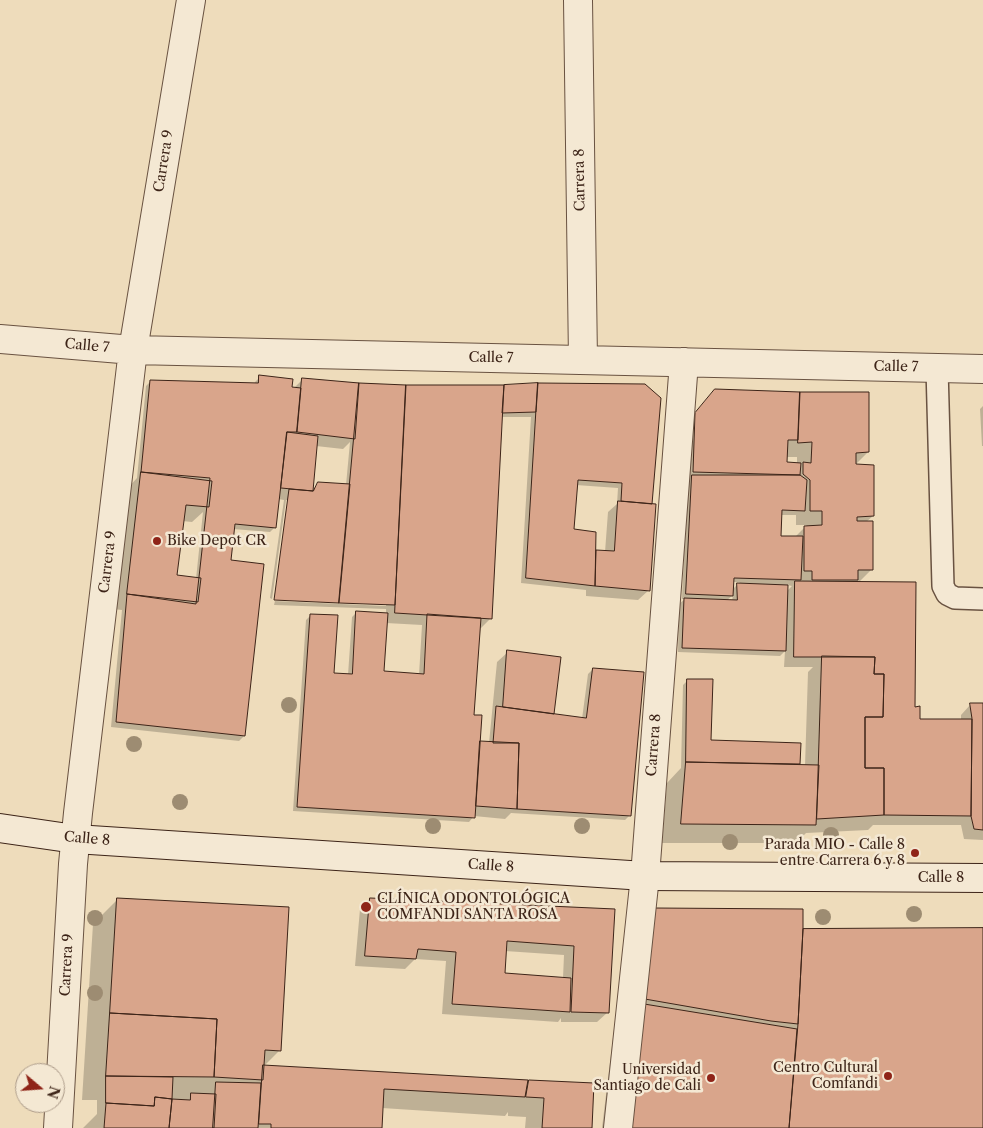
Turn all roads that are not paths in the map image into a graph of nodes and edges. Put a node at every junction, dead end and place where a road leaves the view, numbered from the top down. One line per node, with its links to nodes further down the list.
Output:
1 (191, 0): 4 (street, Carrera 9)
2 (578, 0): 5 (street, Carrera 8)
3 (0, 339): 4 (street, Calle 7)
4 (133, 350): 5 (street, Calle 7); 11 (street, Carrera 9)
5 (583, 360): 6 (street, Calle 7)
6 (684, 362): 7 (street, Calle 7); 12 (street, Carrera 8)
7 (937, 368): 8 (street, Calle 7); 9 (lane)
8 (983, 369)
9 (983, 599)
10 (0, 828): 11 (street, Calle 8)
11 (75, 839): 12 (street, Calle 8); 14 (street, Carrera 9)
12 (644, 876): 13 (street, Calle 8); 15 (street, Carrera 8)
13 (983, 878)
14 (58, 1128)
15 (618, 1128)

